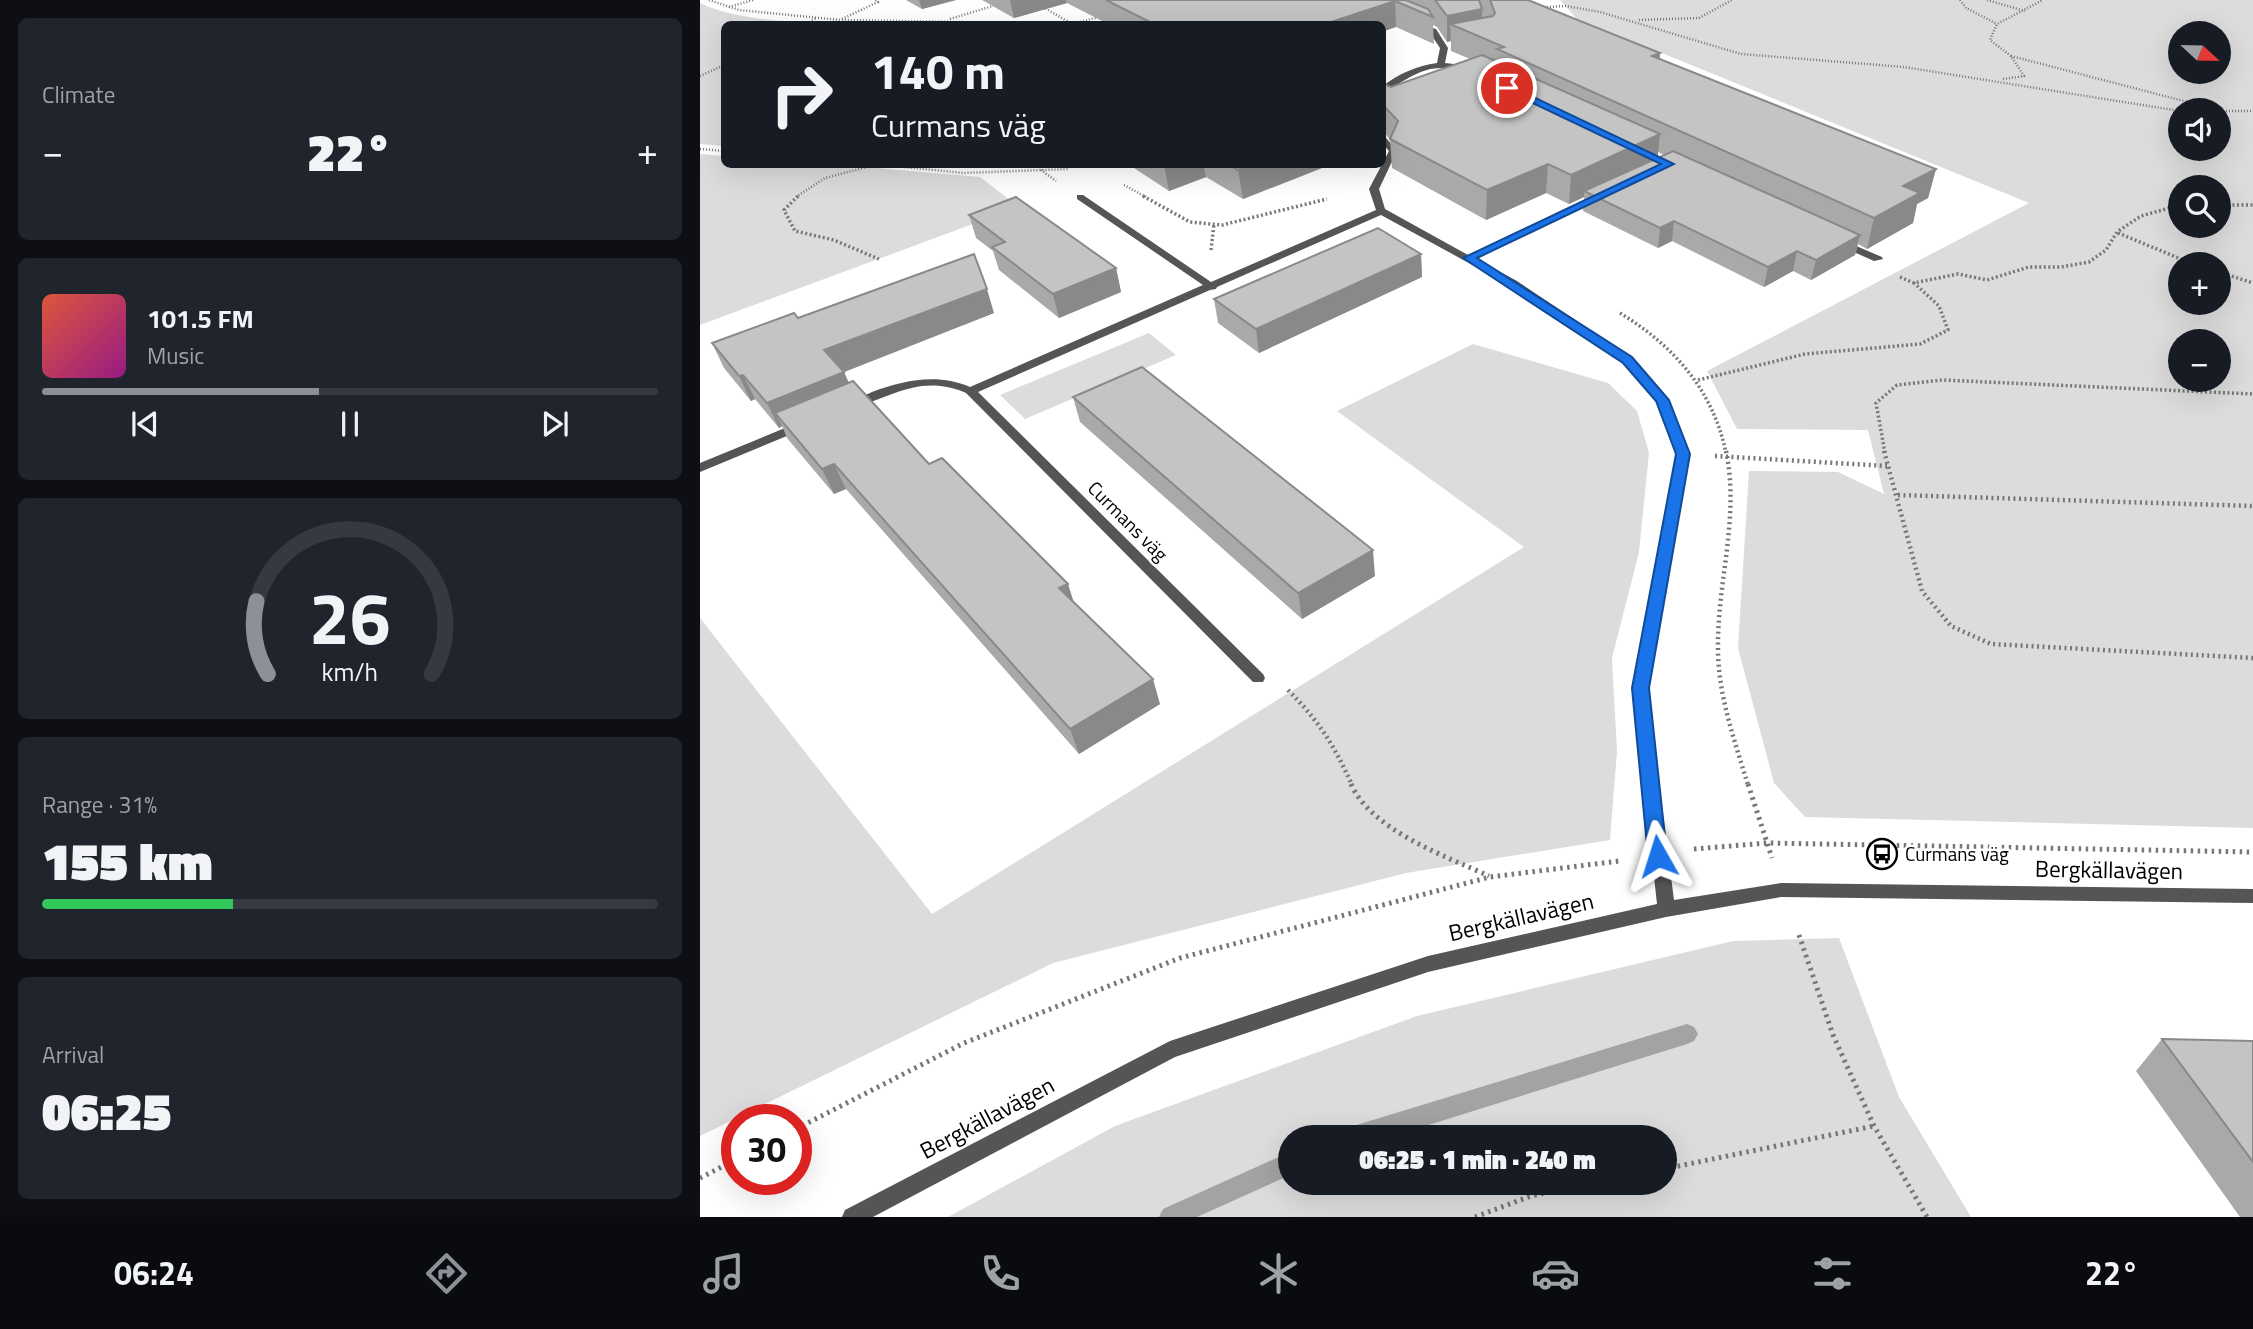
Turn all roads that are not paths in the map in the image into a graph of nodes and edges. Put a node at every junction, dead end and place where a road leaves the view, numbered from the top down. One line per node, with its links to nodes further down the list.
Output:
1 (1409, 21): 2 (street)
2 (1441, 63): 3 (street); 4 (street)
3 (1485, 77)
4 (1386, 89)
5 (1386, 142): 6 (street)
6 (1386, 164)
7 (1384, 168): 10 (street)
8 (1609, 192): 12 (street)
9 (1080, 197): 14 (street)
10 (1381, 211): 12 (street); 14 (street)
11 (1829, 237): 13 (street)
12 (1469, 258): 21 (street)
13 (1878, 259)
14 (1212, 287): 15 (street)
15 (970, 391): 16 (street, Curmans väg); 19 (street, Curmans väg)
16 (836, 411)
17 (811, 422): 18 (street)
18 (700, 468)
19 (1258, 678)
20 (2253, 896): 21 (street, Bergkällavägen)
21 (1666, 909): 22 (street, Bergkällavägen)
22 (852, 1217)

